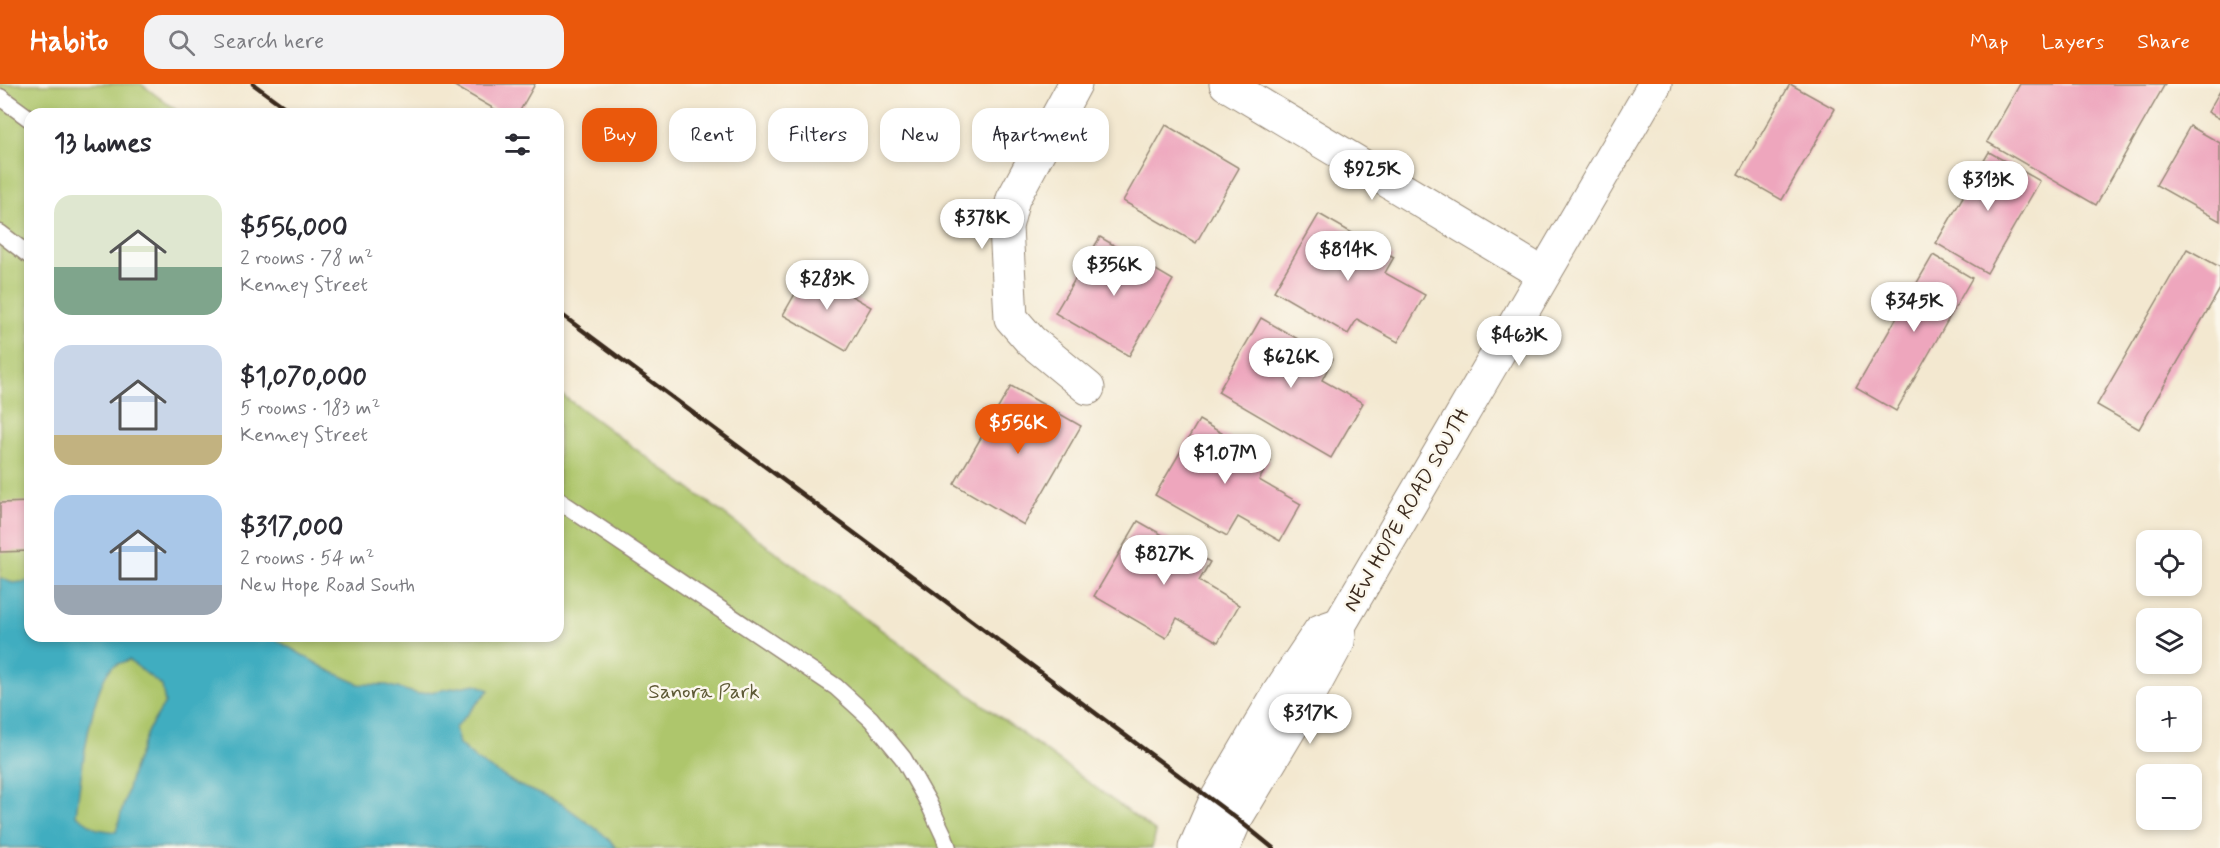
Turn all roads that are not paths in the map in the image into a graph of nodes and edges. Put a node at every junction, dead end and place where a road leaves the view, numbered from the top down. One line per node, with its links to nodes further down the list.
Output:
1 (1075, 84): 9 (street)
2 (1226, 84): 8 (street)
3 (1655, 84): 8 (street, NEW HOPE ROAD SOUTH)
4 (0, 97): 5 (lane)
5 (24, 115)
6 (0, 233): 7 (lane)
7 (24, 251)
8 (1544, 274): 11 (street, NEW HOPE ROAD SOUTH)
9 (1088, 388)
10 (564, 504): 12 (lane)
11 (1340, 624): 13 (street, NEW HOPE ROAD SOUTH); 14 (street, NEW HOPE ROAD SOUTH)
12 (948, 848)
13 (1195, 848)
14 (1223, 848)

